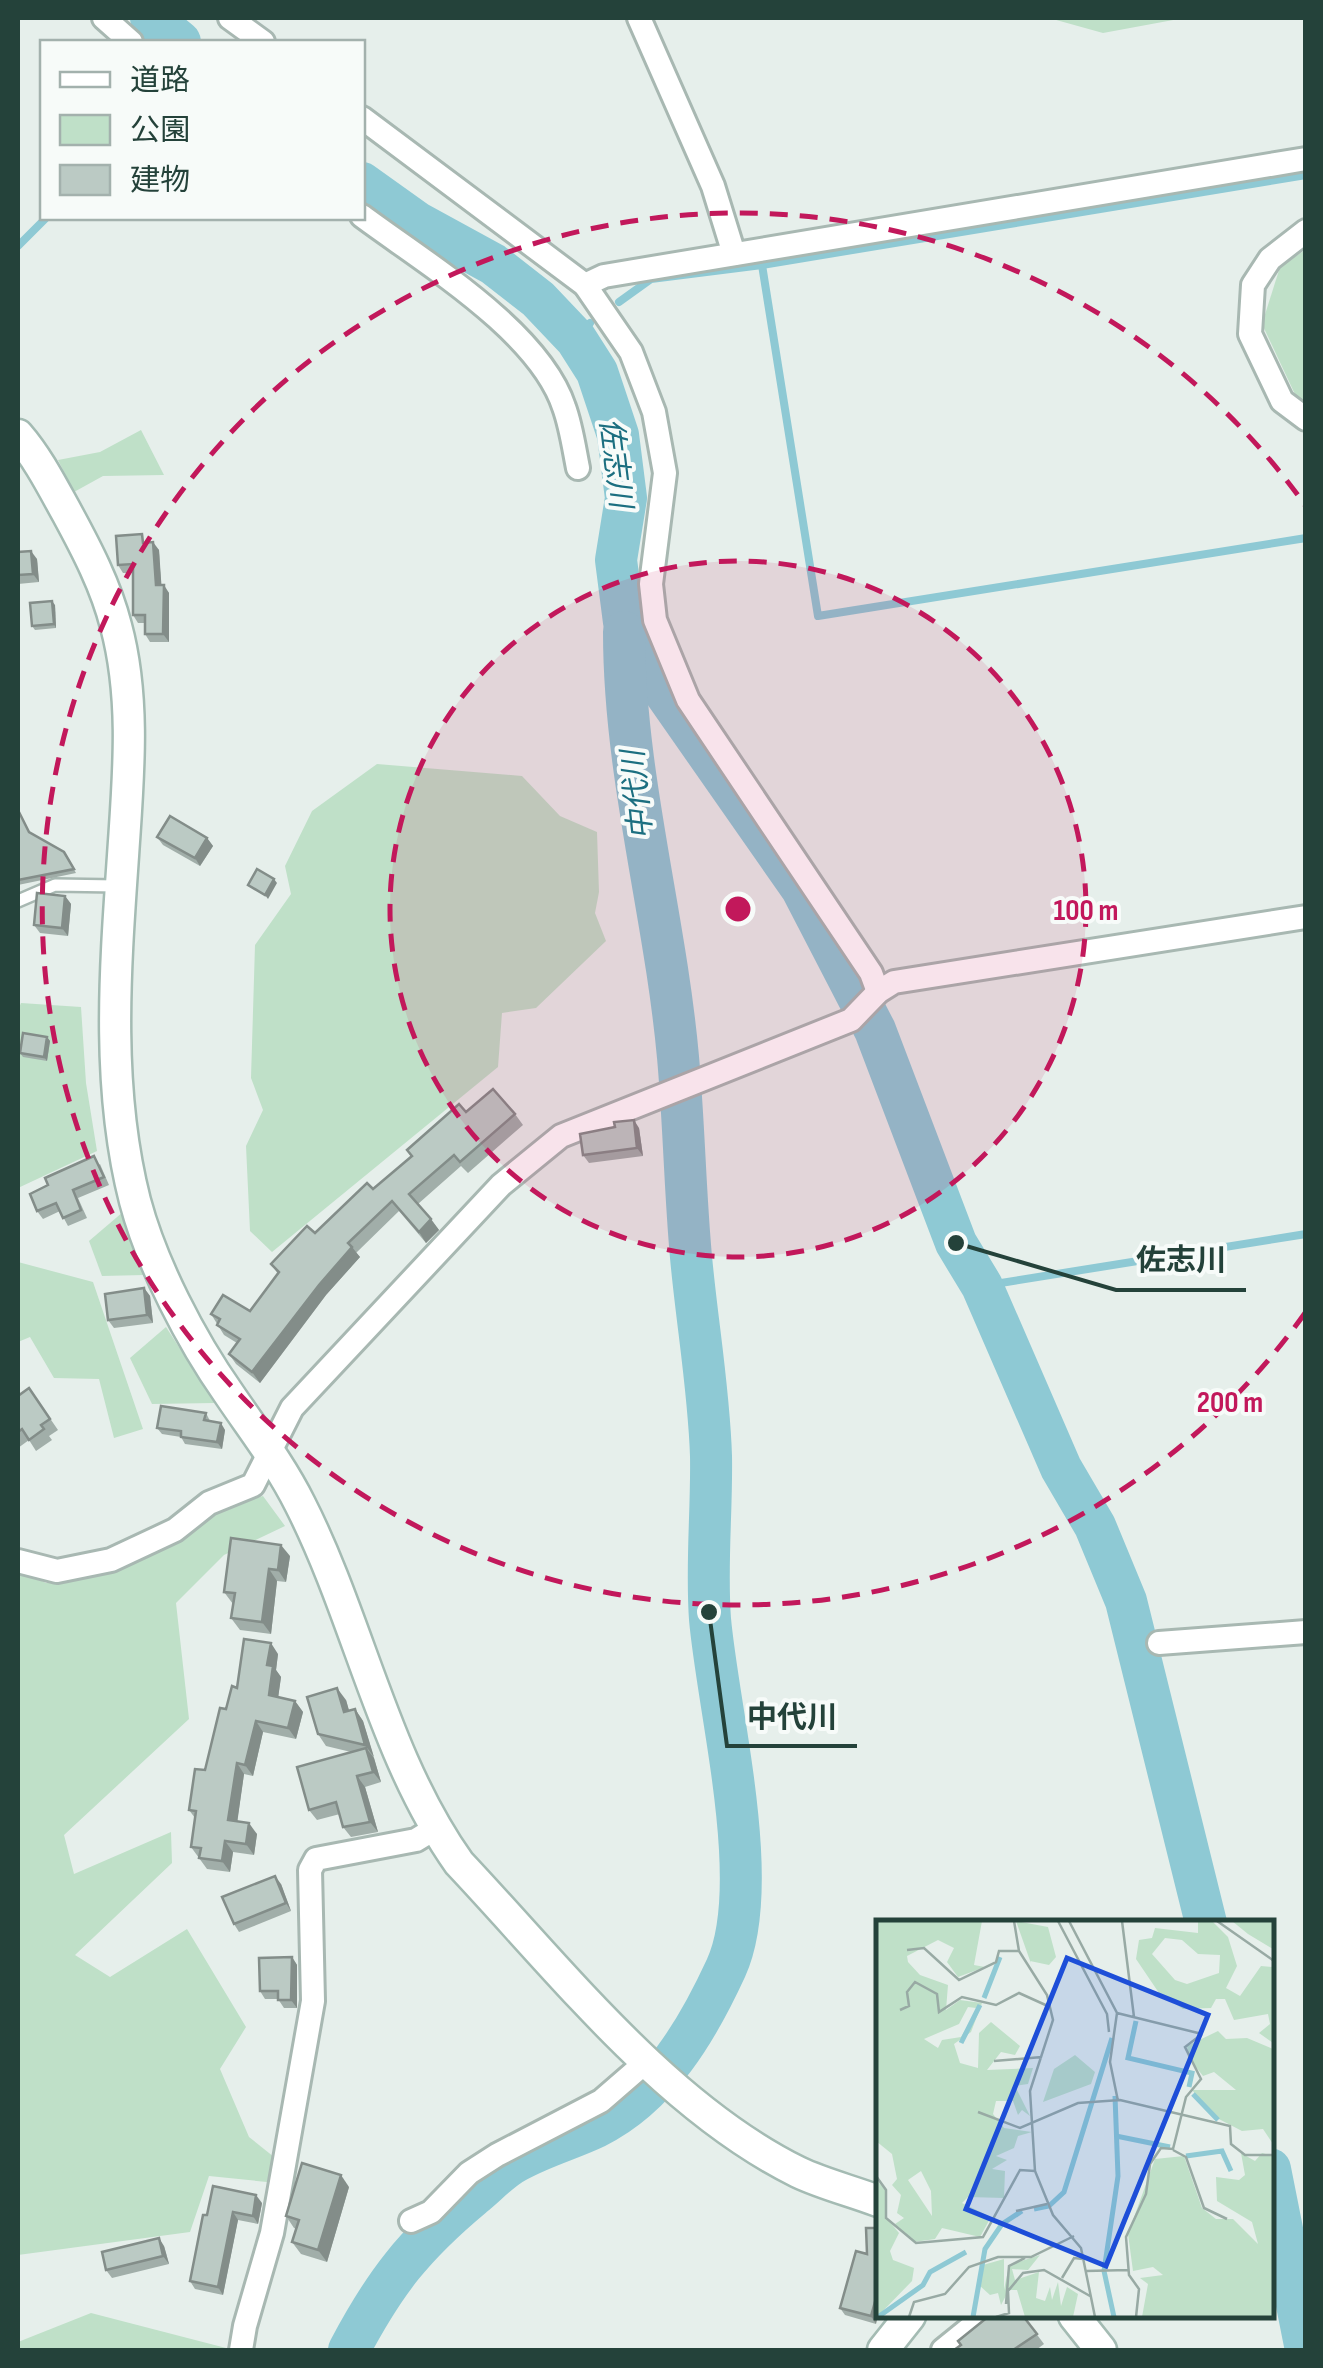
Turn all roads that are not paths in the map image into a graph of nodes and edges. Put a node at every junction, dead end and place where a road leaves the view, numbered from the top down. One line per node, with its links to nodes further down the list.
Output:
1 (104, 18): 4 (street)
2 (230, 18): 5 (street)
3 (639, 18): 10 (street)
4 (129, 40)
5 (260, 40)
6 (365, 120): 11 (street)
7 (1306, 159): 10 (street)
8 (365, 218): 14 (street)
9 (1306, 231): 12 (street)
10 (734, 254): 11 (street)
11 (586, 286): 18 (street)
12 (1306, 419)
13 (21, 450): 15 (street)
14 (578, 468)
15 (121, 886): 16 (lane); 19 (street)
16 (18, 901)
17 (1306, 917): 18 (street)
18 (878, 992): 19 (street)
19 (270, 1452): 20 (street); 23 (street)
20 (18, 1561)
21 (1306, 1632): 22 (street)
22 (1159, 1643)
23 (434, 1829): 24 (street); 30 (street)
24 (646, 2062): 25 (street); 26 (street)
25 (876, 2199)
26 (411, 2221)
27 (909, 2318): 31 (street)
28 (983, 2318): 32 (street)
29 (1076, 2318): 33 (street)
30 (242, 2350)
31 (883, 2350)
32 (943, 2350)
33 (1100, 2350)

